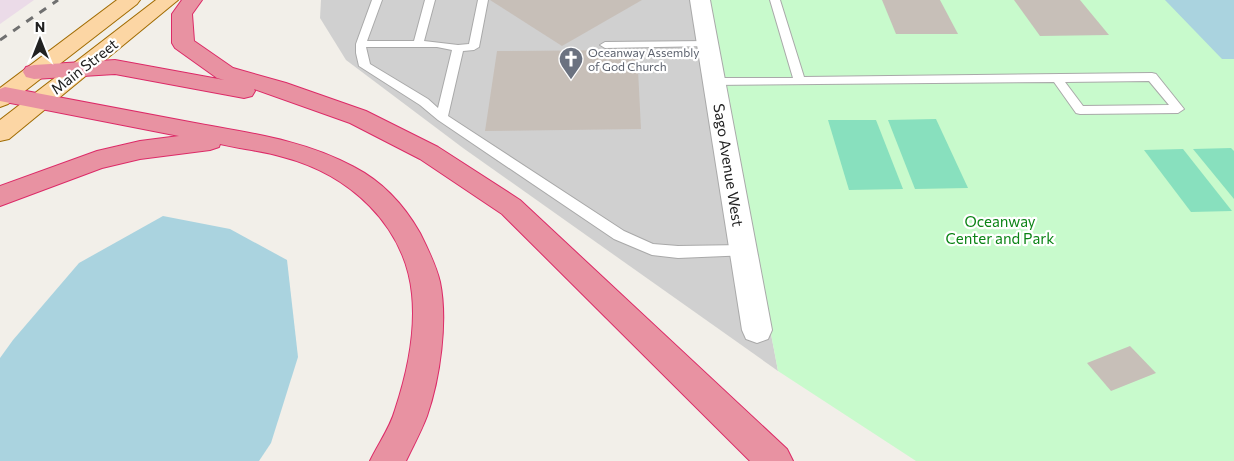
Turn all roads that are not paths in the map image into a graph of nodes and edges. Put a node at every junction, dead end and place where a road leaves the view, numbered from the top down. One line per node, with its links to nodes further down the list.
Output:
1 (130, 0): 15 (main road, Main Street)
2 (168, 0): 14 (main road, Main Street)
3 (192, 0): 21 (highway)
4 (377, 0): 9 (lane)
5 (430, 0): 10 (lane)
6 (483, 0): 13 (lane)
7 (700, 0): 11 (street, Sago Avenue West)
8 (775, 0): 17 (lane)
9 (361, 44): 10 (lane); 22 (lane)
10 (418, 44): 13 (lane)
11 (708, 44): 12 (lane); 18 (street, Sago Avenue West)
12 (605, 45)
13 (458, 48): 22 (lane)
14 (78, 69): 15 (highway); 20 (main road, Main Street); 21 (highway)
15 (34, 72): 19 (main road, Main Street)
16 (1057, 78): 16 (lane); 17 (lane)
17 (799, 80): 18 (lane)
18 (715, 82): 26 (street, Sago Avenue West)
19 (2, 97): 20 (highway)
20 (40, 100): 23 (main road, Main Street); 24 (highway)
21 (358, 117): 29 (highway)
22 (442, 117): 26 (lane)
23 (0, 133)
24 (233, 139): 25 (highway); 28 (highway)
25 (0, 196)
26 (744, 251): 27 (street, Sago Avenue West)
27 (757, 330)
28 (388, 461)
29 (775, 461)

